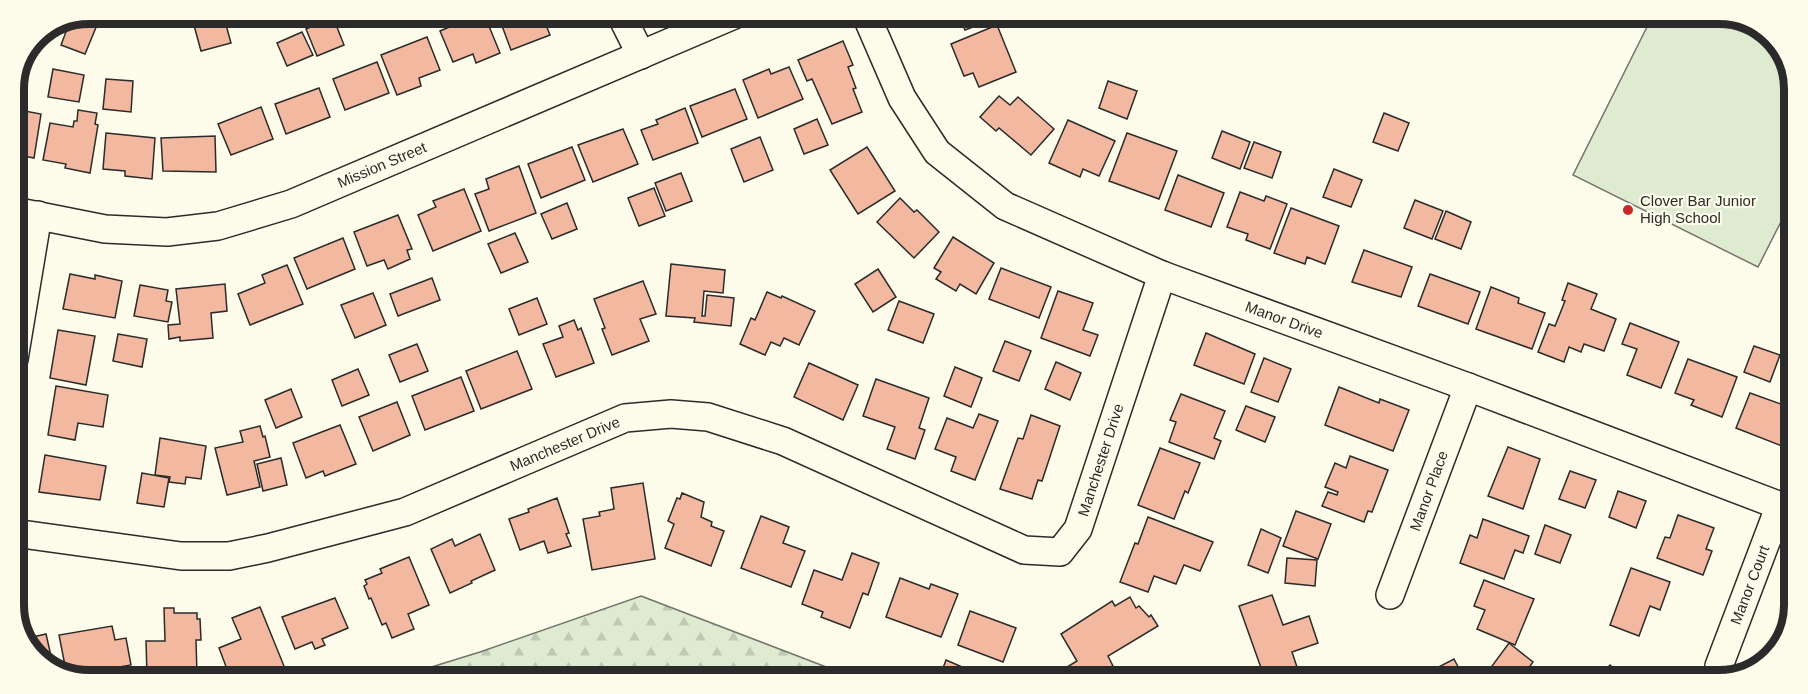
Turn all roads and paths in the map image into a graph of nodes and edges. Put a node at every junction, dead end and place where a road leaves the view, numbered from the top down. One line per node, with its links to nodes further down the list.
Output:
1 (626, 24): 4 (street)
2 (713, 24): 4 (street, Mission Street)
3 (870, 24): 7 (street, Manor Drive)
4 (641, 55): 5 (street, Mission Street)
5 (26, 213): 6 (street)
6 (24, 237)
7 (1162, 275): 8 (street, Manor Drive); 11 (street, Manchester Drive)
8 (1468, 387): 9 (street, Manor Drive); 12 (street, Manor Place)
9 (1784, 506)
10 (1784, 512): 13 (street, Manor Court)
11 (24, 534)
12 (1390, 595)
13 (1719, 666)

